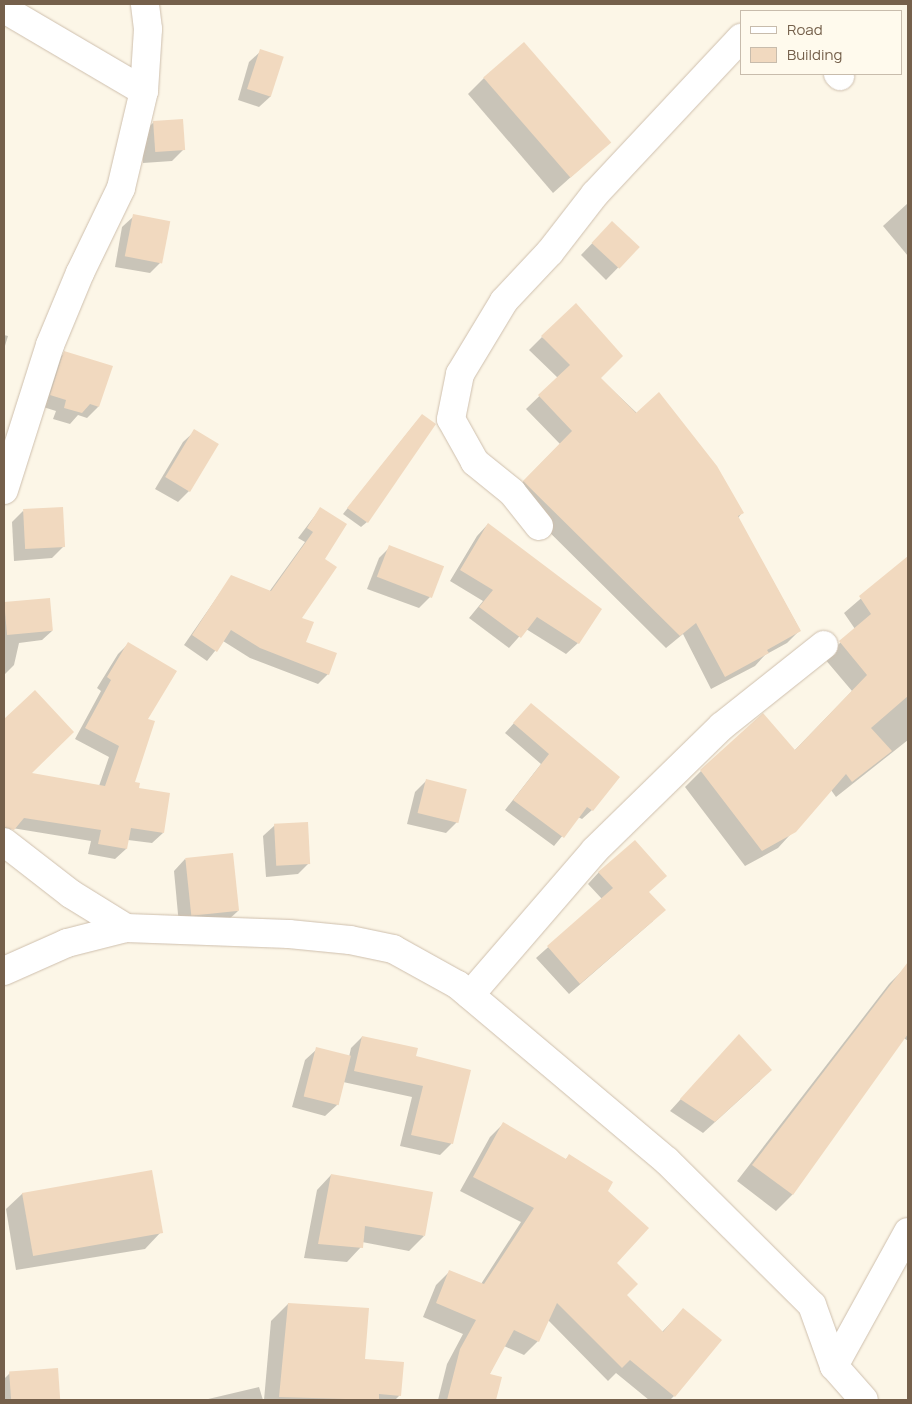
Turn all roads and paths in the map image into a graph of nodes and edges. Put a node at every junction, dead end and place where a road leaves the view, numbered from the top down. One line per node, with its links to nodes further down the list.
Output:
1 (145, 4): 4 (street)
2 (4, 8): 4 (street)
3 (740, 39): 6 (street)
4 (144, 91): 5 (street)
5 (4, 490)
6 (539, 526)
7 (824, 645): 11 (street)
8 (4, 842): 9 (street)
9 (126, 928): 10 (street); 11 (street)
10 (4, 971)
11 (470, 995): 13 (street)
12 (908, 1232): 13 (street)
13 (834, 1366): 14 (street)
14 (864, 1400)

